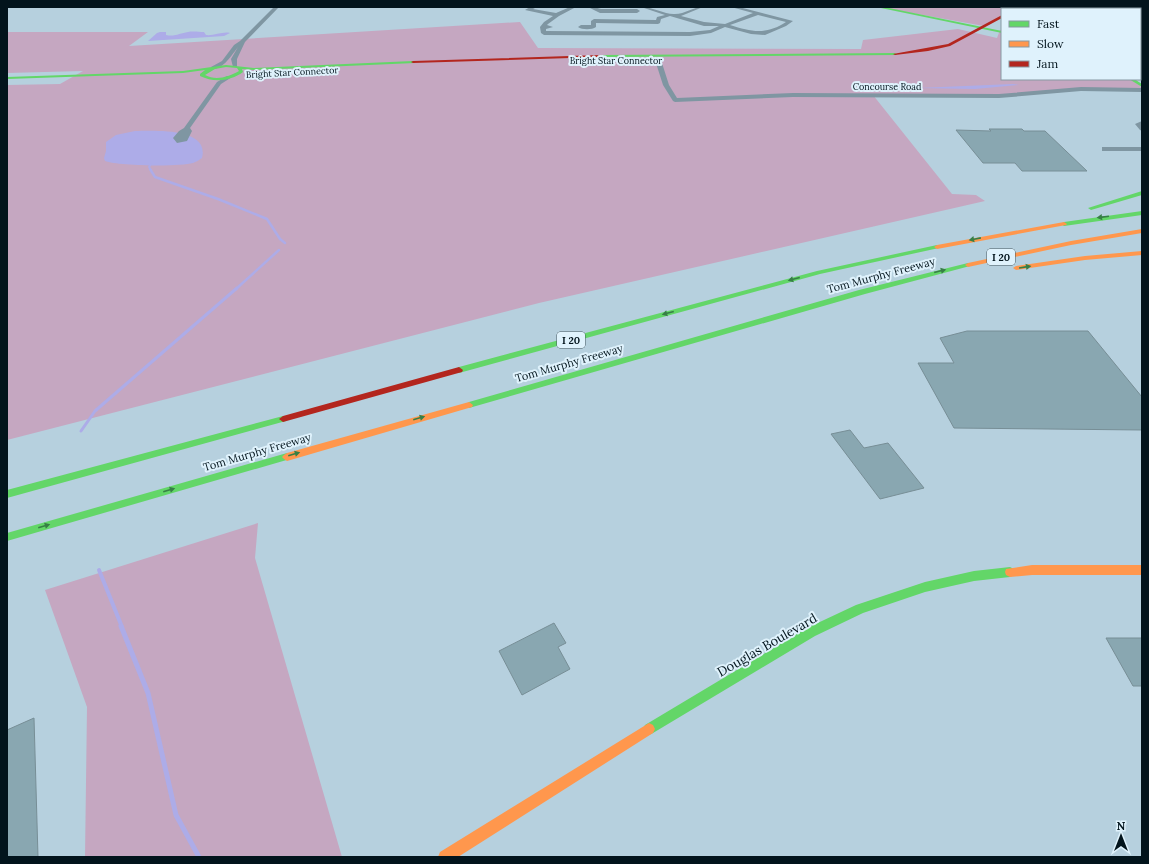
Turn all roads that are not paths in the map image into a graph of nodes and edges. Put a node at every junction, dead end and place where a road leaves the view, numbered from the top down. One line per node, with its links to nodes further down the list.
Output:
1 (277, 7): 33 (street)
2 (535, 7): 17 (street)
3 (574, 7): 17 (street)
4 (590, 7): 12 (street)
5 (626, 7): 12 (street)
6 (643, 7): 15 (street)
7 (687, 7): 10 (street)
8 (733, 7): 11 (street)
9 (878, 7): 13 (main road)
10 (698, 8): 18 (street)
11 (745, 10): 14 (street); 16 (street)
12 (600, 11): 29 (street)
13 (900, 11): 20 (main road); 32 (main road)
14 (758, 13): 25 (street); 25 (street)
15 (669, 14): 18 (street); 21 (street)
16 (734, 14)
17 (557, 15): 26 (street)
18 (676, 16): 24 (street)
19 (722, 19): 23 (street)
20 (939, 19): 30 (main road); 32 (main road)
21 (658, 22): 22 (street); 29 (street)
22 (667, 22)
23 (712, 23): 24 (street); 25 (street)
24 (704, 24): 31 (street)
25 (727, 25): 29 (street)
26 (542, 27): 27 (street); 29 (street)
27 (563, 27)
28 (578, 27): 29 (street)
29 (594, 27)
30 (995, 27): 32 (main road); 34 (main road, Bright Star Connector)
31 (672, 28)
32 (971, 29): 36 (main road, Bright Star Connector)
33 (242, 42): 35 (street); 36 (street)
34 (658, 60): 36 (main road, Bright Star Connector); 42 (street, Concourse Road)
35 (212, 68): 36 (main road); 37 (main road); 39 (main road)
36 (235, 72): 39 (main road); 43 (street)
37 (7, 78)
38 (1133, 80): 41 (main road)
39 (206, 81): 40 (main road); 43 (street)
40 (7, 83)
41 (1142, 86)
42 (1142, 90)
43 (205, 101): 46 (street)
44 (1142, 123): 45 (street)
45 (1142, 129)
46 (179, 143)
47 (1105, 150): 48 (street)
48 (1142, 150)
49 (1142, 193): 50 (main road)
50 (1083, 210)
51 (1142, 213): 56 (main road, Tom Murphy Freeway / I 20, one-way to 56)
52 (1142, 231): 58 (main road, Tom Murphy Freeway / I 20, one-way to 52)
53 (954, 234): 56 (main road)
54 (1142, 253): 55 (main road, one-way to 54)
55 (1007, 270)
56 (819, 272): 59 (main road, Tom Murphy Freeway / I 20, one-way to 59)
57 (954, 278): 58 (main road)
58 (862, 292): 60 (main road, Tom Murphy Freeway / I 20, one-way to 58)
59 (7, 494)
60 (7, 537)
61 (1142, 570): 62 (main road, Douglas Boulevard)
62 (445, 857)

